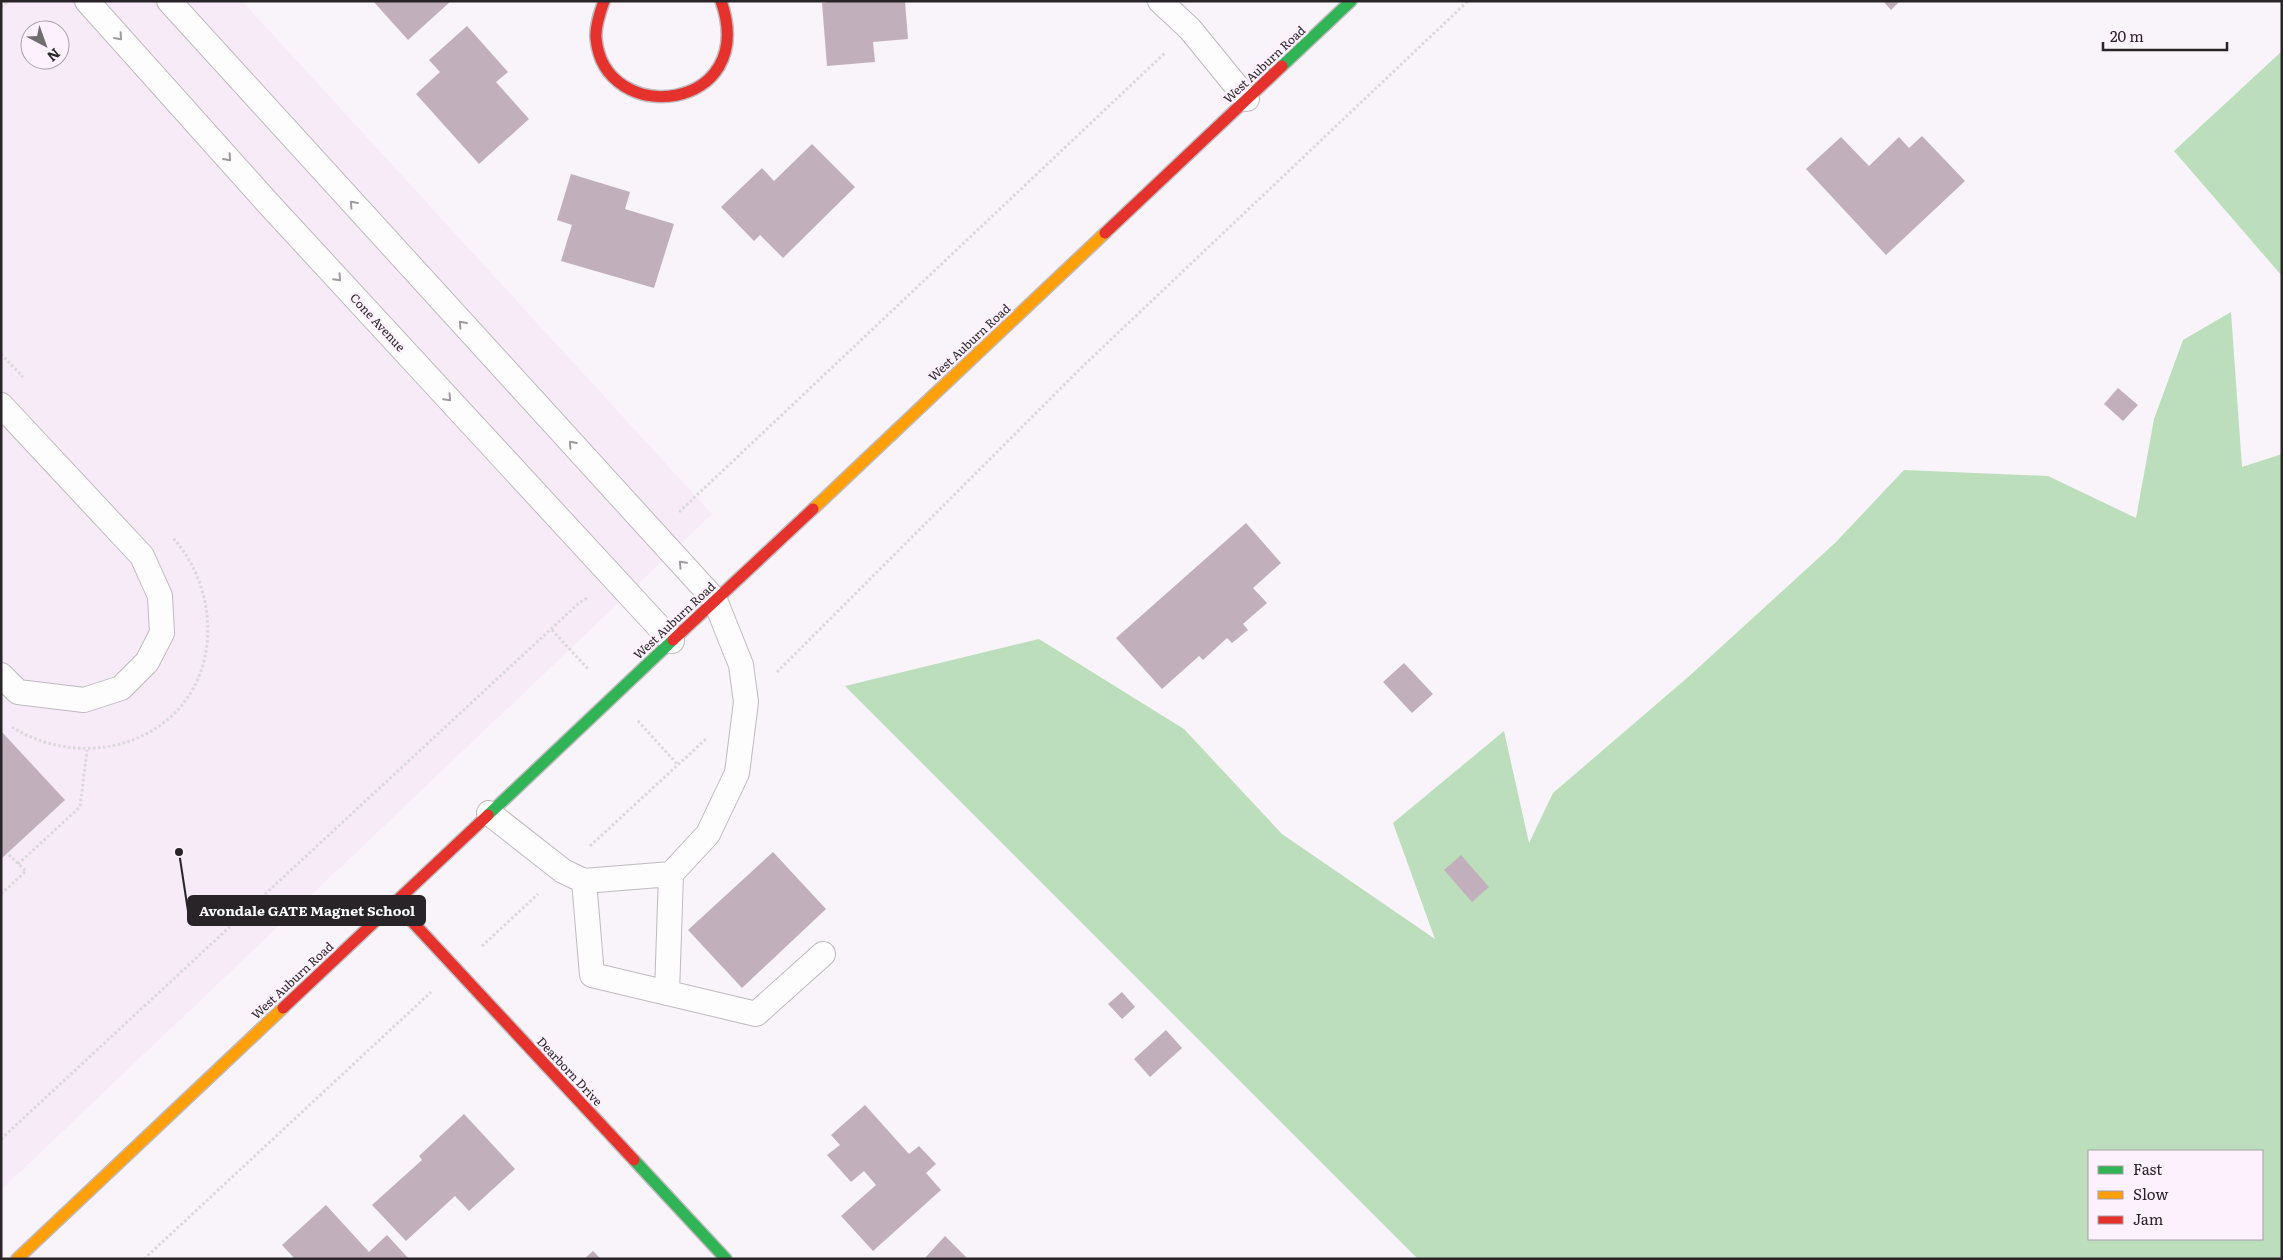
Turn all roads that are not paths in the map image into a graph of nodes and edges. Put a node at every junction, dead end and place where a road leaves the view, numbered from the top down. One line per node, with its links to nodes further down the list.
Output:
1 (87, 1): 10 (lane, Cone Avenue, one-way to 10)
2 (169, 1): 9 (lane, one-way to 2)
3 (604, 1): 4 (main road)
4 (720, 1)
5 (1160, 1): 7 (lane)
6 (1351, 1): 7 (main road, West Auburn Road)
7 (1247, 99): 9 (main road, West Auburn Road)
8 (1, 405): 11 (lane)
9 (715, 600): 10 (main road, West Auburn Road); 13 (lane)
10 (672, 641): 12 (main road, West Auburn Road)
11 (1, 675)
12 (489, 813): 14 (lane); 15 (main road, West Auburn Road)
13 (671, 874): 14 (lane); 17 (lane)
14 (584, 881): 17 (lane)
15 (394, 902): 18 (main road, West Auburn Road); 19 (main road, Dearborn Drive)
16 (823, 954): 17 (lane)
17 (667, 993)
18 (16, 1259)
19 (726, 1259)

